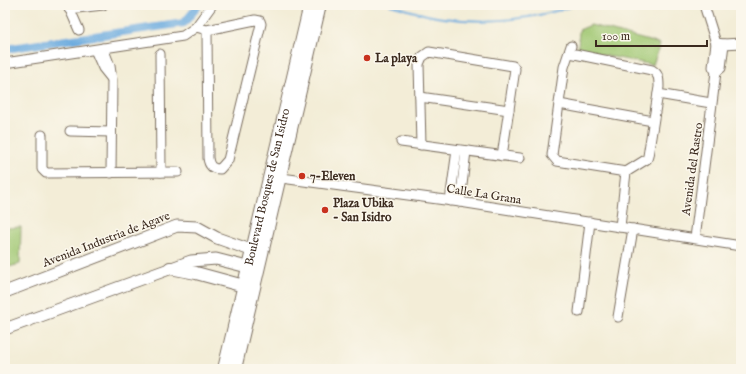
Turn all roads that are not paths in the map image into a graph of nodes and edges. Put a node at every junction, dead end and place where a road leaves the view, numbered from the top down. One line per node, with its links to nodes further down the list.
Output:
1 (103, 5): 6 (street)
2 (212, 5): 7 (street)
3 (310, 5): 33 (main road, Boulevard Bosques de San Isidro)
4 (320, 5): 33 (main road, Boulevard Bosques de San Isidro)
5 (704, 5): 11 (street)
6 (68, 7): 8 (street)
7 (196, 27): 9 (street); 12 (street)
8 (79, 30)
9 (206, 30): 9 (street)
10 (741, 43): 11 (street)
11 (720, 44): 17 (street, Avenida del Rastro)
12 (99, 49): 14 (street); 22 (street)
13 (160, 54): 29 (street)
14 (5, 63)
15 (658, 94): 17 (street); 18 (street); 20 (street)
16 (420, 97): 19 (street); 19 (street); 25 (street)
17 (711, 103): 38 (street, Avenida del Rastro)
18 (559, 104): 20 (street); 31 (street)
19 (509, 110): 27 (street)
20 (653, 121): 31 (street)
21 (70, 131): 22 (street)
22 (111, 132): 32 (street)
23 (42, 135): 32 (street)
24 (401, 142): 25 (street)
25 (421, 144): 26 (street)
26 (461, 150): 27 (street); 34 (street)
27 (502, 156): 28 (street)
28 (520, 158)
29 (161, 172): 30 (street); 32 (street)
30 (178, 172)
31 (626, 172): 36 (street)
32 (111, 173)
33 (274, 177): 34 (street, Calle La Grana); 40 (main road, Boulevard Bosques de San Isidro)
34 (455, 202): 35 (street, Calle La Grana)
35 (590, 222): 36 (street, Calle La Grana); 45 (street)
36 (620, 227): 37 (street, Calle La Grana)
37 (633, 229): 38 (street, Calle La Grana); 46 (street)
38 (695, 238): 39 (street, Calle La Grana)
39 (741, 246)
40 (257, 252): 42 (main road, Boulevard Bosques de San Isidro); 44 (street, Avenida Industria de Agave)
41 (170, 268): 42 (street); 43 (main road); 47 (street)
42 (253, 269): 43 (main road, Boulevard Bosques de San Isidro); 49 (main road, Boulevard Bosques de San Isidro)
43 (244, 286): 48 (main road, Boulevard Bosques de San Isidro)
44 (5, 292)
45 (579, 312)
46 (618, 317)
47 (5, 329)
48 (224, 369)
49 (235, 369)

